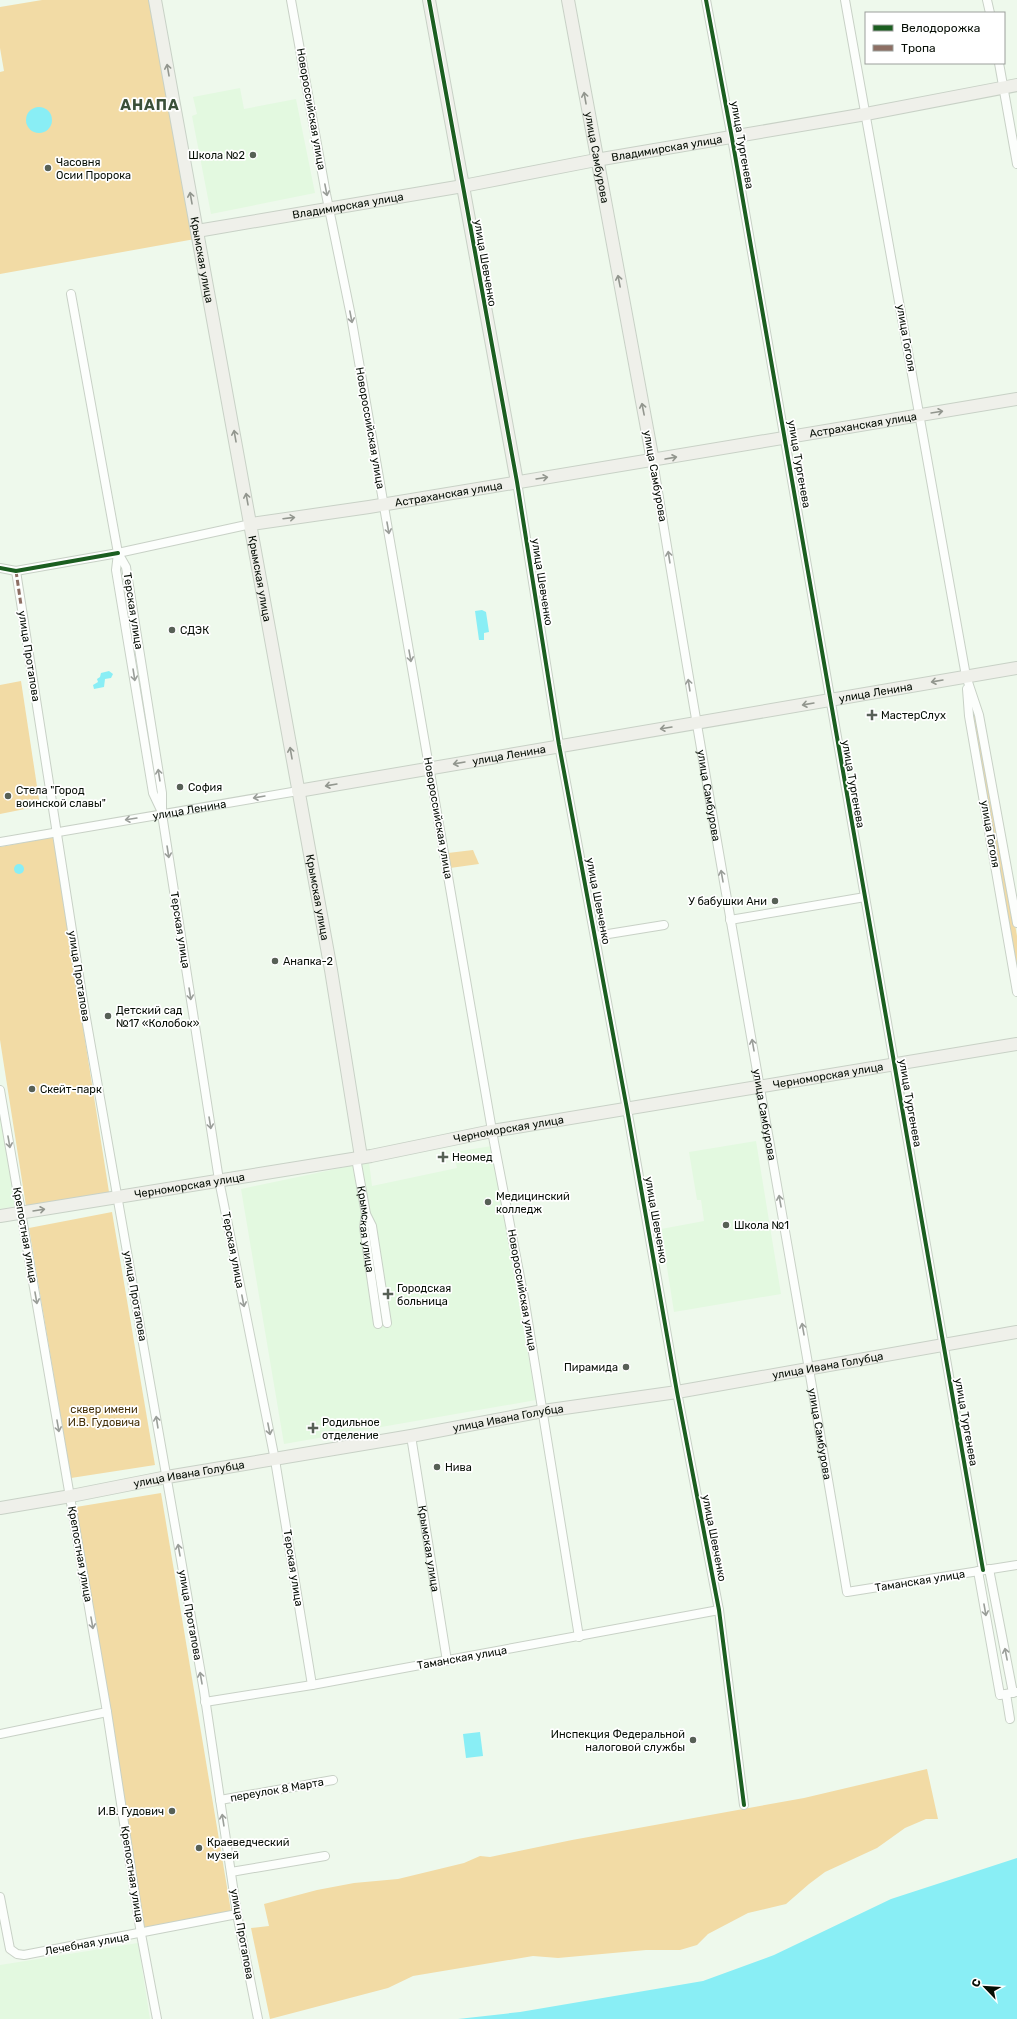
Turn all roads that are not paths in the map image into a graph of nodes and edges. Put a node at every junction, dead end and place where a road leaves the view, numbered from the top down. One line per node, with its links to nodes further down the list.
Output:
1 (155, 0): 18 (street, Крымская улица, one-way to 1)
2 (291, 0): 17 (street, Новороссийская улица, one-way to 17)
3 (429, 0): 16 (street, улица Шевченко)
4 (568, 0): 14 (street, улица Самбурова, one-way to 4)
5 (706, 0): 13 (street, улица Тургенева)
6 (845, 0): 12 (street, улица Гоголя)
7 (987, 0): 8 (street)
8 (990, 12)
9 (999, 64): 11 (street)
10 (1017, 85): 11 (street, Владимирская улица)
11 (1004, 87): 12 (street, Владимирская улица); 15 (street)
12 (866, 114): 13 (street, Владимирская улица); 21 (street, улица Гоголя)
13 (732, 138): 14 (street, Владимирская улица); 22 (street, улица Тургенева)
14 (596, 160): 16 (street, Владимирская улица); 23 (street, улица Самбурова, one-way to 14)
15 (1017, 164)
16 (463, 186): 17 (street, Владимирская улица); 24 (street, улица Шевченко)
17 (329, 208): 18 (street, Владимирская улица); 25 (street, Новороссийская улица, one-way to 25)
18 (197, 231): 26 (street, Крымская улица, one-way to 18)
19 (71, 294): 27 (street, Терская улица)
20 (1017, 399): 21 (street, Астраханская улица, one-way to 20)
21 (920, 414): 22 (street, Астраханская улица); 31 (street, улица Гоголя)
22 (785, 438): 23 (street, Астраханская улица, one-way to 22); 32 (street, улица Тургенева)
23 (653, 461): 24 (street, Астраханская улица, one-way to 23); 33 (street, улица Самбурова, one-way to 23)
24 (517, 482): 25 (street, Астраханская улица); 34 (street, улица Шевченко)
25 (384, 505): 26 (street, Астраханская улица, one-way to 25); 35 (street, Новороссийская улица, one-way to 35)
26 (251, 524): 27 (street, Астраханская улица); 36 (street, Крымская улица, one-way to 26)
27 (118, 553): 29 (street, Астраханская улица); 37 (street, Терская улица)
28 (0, 568): 29 (street, Астраханская улица)
29 (16, 571): 38 (street, улица Протапова)
30 (1017, 668): 31 (street, улица Ленина)
31 (966, 676): 32 (street, улица Ленина, one-way to 32); 42 (street, улица Гоголя); 45 (street, улица Гоголя)
32 (829, 701): 33 (street, улица Ленина, one-way to 33); 40 (street, улица Тургенева)
33 (696, 724): 34 (street, улица Ленина, one-way to 34); 41 (street, улица Самбурова, one-way to 33)
34 (559, 745): 35 (street, улица Ленина, one-way to 35); 44 (street, улица Шевченко)
35 (429, 768): 36 (street, улица Ленина, one-way to 36); 51 (street, Новороссийская улица)
36 (298, 791): 37 (street, улица Ленина, one-way to 37); 52 (street, Крымская улица)
37 (162, 814): 38 (street, улица Ленина, one-way to 38); 53 (street, Терская улица, one-way to 53)
38 (56, 832): 39 (street, улица Ленина); 54 (street, улица Протапова)
39 (0, 842)
40 (865, 897): 41 (street); 47 (street, улица Тургенева)
41 (730, 920): 48 (street, улица Самбурова, one-way to 41)
42 (1017, 923)
43 (664, 925): 44 (street)
44 (596, 936): 50 (street, улица Шевченко)
45 (1017, 992)
46 (1017, 1044): 47 (street, Черноморская улица)
47 (895, 1064): 48 (street, Черноморская улица); 61 (street, улица Тургенева)
48 (760, 1087): 50 (street, Черноморская улица); 62 (street, улица Самбурова, one-way to 48)
49 (0, 1090): 55 (street, Крепостная улица, one-way to 55)
50 (627, 1109): 51 (street, Черноморская улица); 63 (street, улица Шевченко)
51 (492, 1131): 52 (street, Черноморская улица); 64 (street, Новороссийская улица)
52 (359, 1158): 53 (street, Черноморская улица); 56 (street, Крымская улица)
53 (219, 1180): 54 (street, Черноморская улица); 66 (street, Терская улица, one-way to 66)
54 (117, 1196): 55 (street, Черноморская улица, one-way to 54); 67 (street, улица Протапова, one-way to 54)
55 (21, 1212): 57 (street, Черноморская улица); 68 (street, Крепостная улица, one-way to 68)
56 (366, 1214): 58 (street); 59 (street, Крымская улица)
57 (0, 1216)
58 (387, 1323)
59 (378, 1324)
60 (1017, 1332): 61 (street, улица Ивана Голубца)
61 (944, 1346): 62 (street, улица Ивана Голубца); 71 (street, улица Тургенева)
62 (809, 1367): 63 (street, улица Ивана Голубца); 72 (street, улица Самбурова)
63 (677, 1392): 64 (street, улица Ивана Голубца); 73 (street, улица Шевченко)
64 (543, 1411): 65 (street, улица Ивана Голубца); 74 (street, Новороссийская улица)
65 (411, 1436): 66 (street, улица Ивана Голубца); 75 (street, Крымская улица)
66 (275, 1460): 67 (street, улица Ивана Голубца); 76 (street, Терская улица)
67 (167, 1477): 68 (street, улица Ивана Голубца); 78 (street, улица Протапова, one-way to 67)
68 (70, 1496): 69 (street, улица Ивана Голубца); 79 (street, Крепостная улица, one-way to 79)
69 (0, 1508)
70 (1017, 1565): 71 (street, Таманская улица)
71 (984, 1570): 72 (street, Таманская улица); 77 (street, улица Тургенева, one-way to 71); 77 (street, улица Тургенева, one-way to 77)
72 (847, 1592)
73 (719, 1610): 74 (street, Таманская улица); 84 (street, улица Шевченко)
74 (579, 1637): 75 (street, Таманская улица)
75 (447, 1661): 76 (street, Таманская улица)
76 (312, 1685): 78 (street, Таманская улица)
77 (1009, 1693): 80 (street, улица Тургенева)
78 (205, 1702): 83 (street, улица Протапова)
79 (107, 1712): 81 (street); 89 (street, Крепостная улица)
80 (1010, 1719)
81 (0, 1734)
82 (333, 1780): 83 (street, переулок 8 Марта)
83 (220, 1800): 86 (street, улица Протапова, one-way to 83)
84 (744, 1806)
85 (325, 1856): 86 (street)
86 (231, 1872): 88 (street, улица Протапова)
87 (0, 1897): 89 (street, Лечебная улица)
88 (237, 1914): 89 (street, Лечебная улица); 91 (street, улица Протапова)
89 (141, 1934): 90 (street, Крепостная улица)
90 (157, 2019)
91 (258, 2019)

